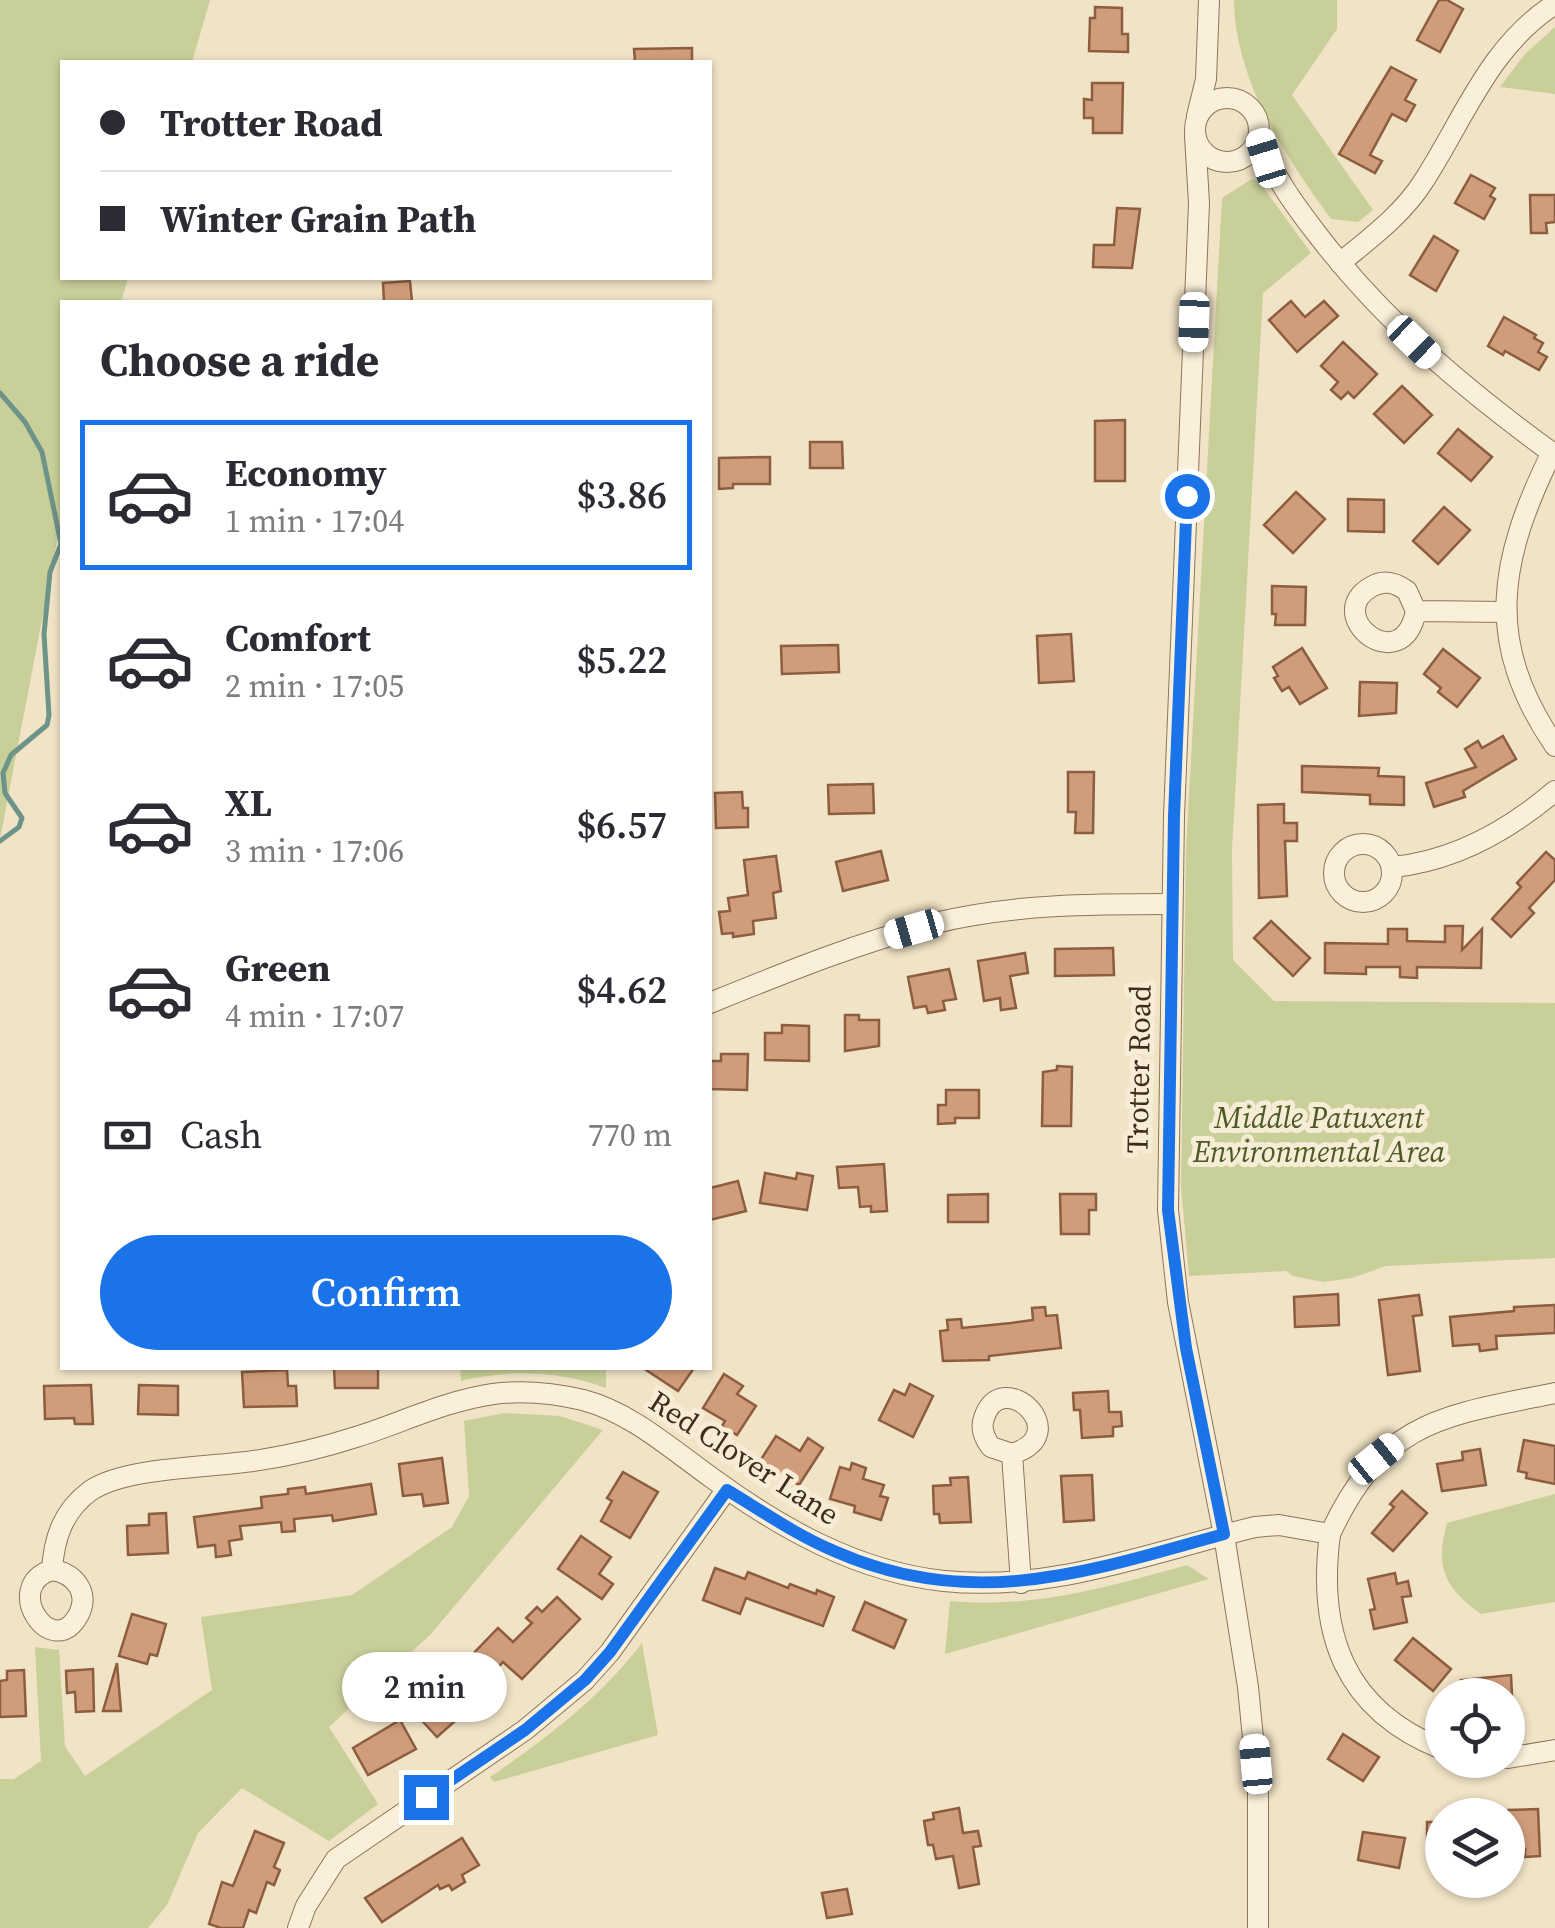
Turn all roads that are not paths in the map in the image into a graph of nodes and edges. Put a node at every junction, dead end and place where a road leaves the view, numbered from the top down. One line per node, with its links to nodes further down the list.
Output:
1 (1209, 0): 3 (street, Trotter Road)
2 (1555, 4): 10 (street)
3 (1208, 50): 4 (street); 5 (street, Trotter Road)
4 (1241, 101): 5 (street); 6 (street)
5 (1196, 126): 7 (street); 9 (street, Trotter Road)
6 (1259, 134): 7 (street); 8 (street)
7 (1235, 161): 8 (street); 9 (street)
8 (1282, 186): 10 (street)
9 (1199, 203): 17 (street, Trotter Road)
10 (1340, 263): 11 (street)
11 (1553, 454): 13 (street)
12 (1416, 611): 13 (street)
13 (1506, 612): 14 (street)
14 (1555, 746)
15 (1555, 791): 16 (street)
16 (1392, 868)
17 (1172, 904): 18 (street); 22 (street, Trotter Road)
18 (712, 1002)
19 (1555, 1393): 23 (street)
20 (1012, 1454): 25 (street)
21 (727, 1490): 24 (street, Red Clover Lane); 25 (street, Red Clover Lane); 29 (street)
22 (1224, 1534): 23 (street, Red Clover Lane); 25 (street, Red Clover Lane); 30 (street, Trotter Road)
23 (1330, 1534): 26 (street)
24 (52, 1570)
25 (1021, 1583)
26 (1425, 1742)
27 (1555, 1750): 28 (street)
28 (1525, 1755)
29 (298, 1928)
30 (1258, 1928)

